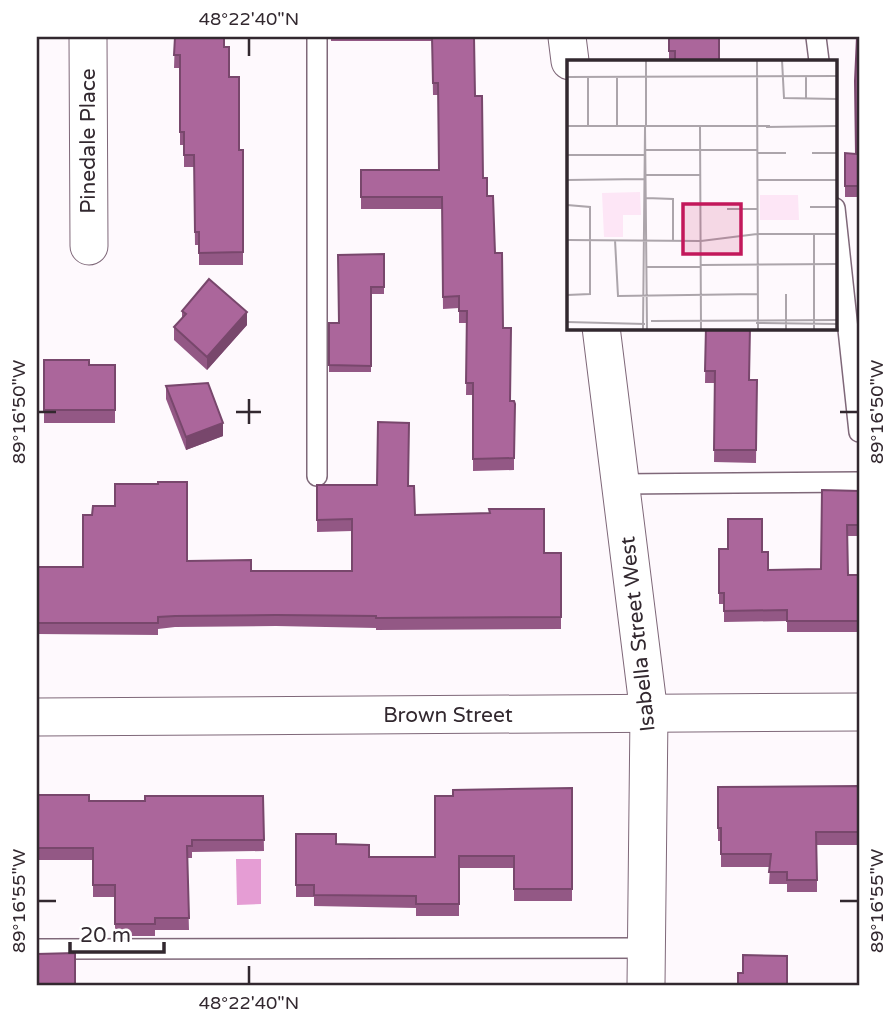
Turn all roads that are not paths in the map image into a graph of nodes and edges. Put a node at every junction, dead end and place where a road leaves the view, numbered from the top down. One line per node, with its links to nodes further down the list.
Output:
1 (88, 37): 8 (street, Pinedale Place)
2 (317, 37): 11 (lane)
3 (567, 37): 5 (street)
4 (816, 37): 6 (lane)
5 (570, 60)
6 (819, 60)
7 (836, 217): 10 (lane)
8 (89, 246)
9 (601, 329): 13 (street, Isabella Street West)
10 (859, 432)
11 (317, 475)
12 (859, 482): 13 (lane)
13 (621, 484): 15 (street, Isabella Street West)
14 (859, 712): 15 (street, Brown Street)
15 (649, 714): 16 (street, Brown Street); 17 (street, Isabella Street West)
16 (37, 717)
17 (647, 948): 18 (lane); 19 (street, Isabella Street West)
18 (37, 949)
19 (646, 985)

